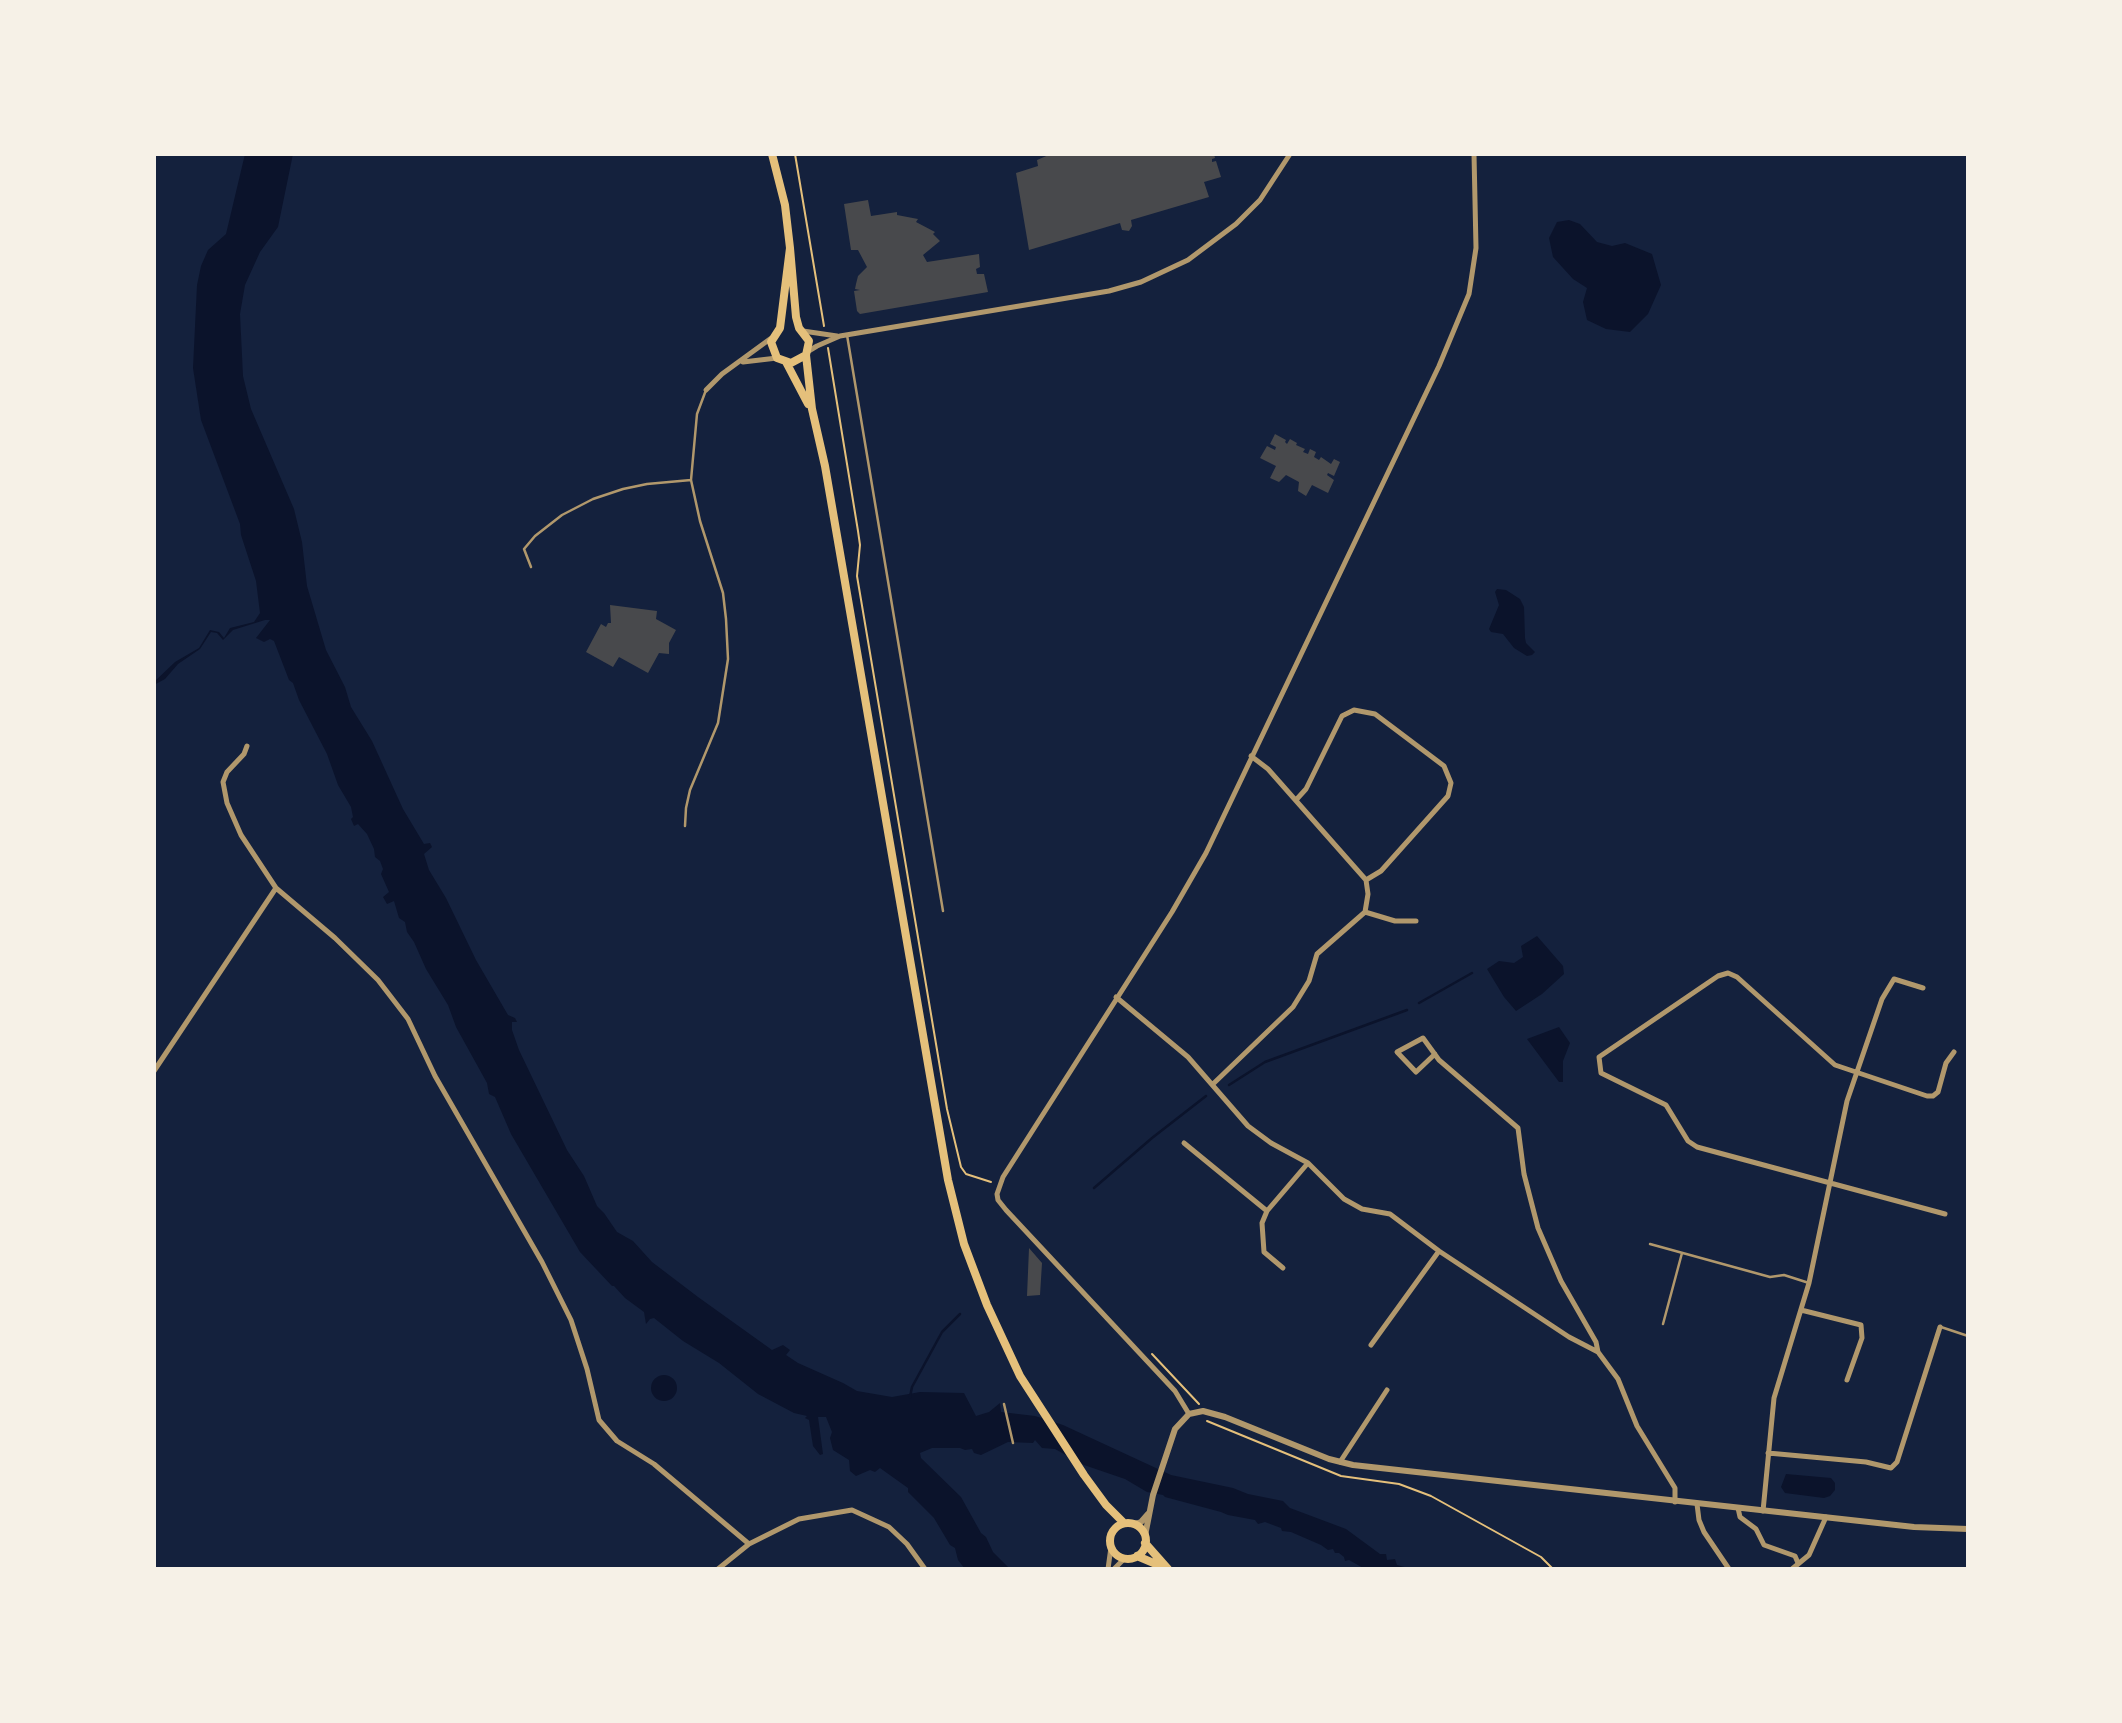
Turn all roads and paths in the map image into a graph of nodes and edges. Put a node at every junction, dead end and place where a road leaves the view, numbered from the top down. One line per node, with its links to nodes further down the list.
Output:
1 (772, 154): 5 (main road)
2 (795, 154): 8 (path)
3 (1290, 154): 9 (street)
4 (1474, 154): 21 (street)
5 (790, 248): 6 (main road); 7 (main road)
6 (780, 328): 7 (main road); 11 (main road)
7 (801, 329): 8 (street); 13 (main road)
8 (826, 334): 10 (street)
9 (847, 335): 10 (street); 26 (lane)
10 (840, 336): 12 (street)
11 (773, 337): 14 (main road); 15 (street)
12 (827, 341): 13 (street); 39 (path)
13 (806, 354): 14 (main road); 17 (main road)
14 (781, 360): 15 (street); 17 (main road)
15 (740, 363): 16 (street)
16 (706, 390): 18 (lane)
17 (812, 409): 64 (main road)
18 (691, 480): 19 (lane); 23 (lane)
19 (531, 567)
20 (247, 746): 25 (street)
21 (1251, 756): 22 (street); 30 (street)
22 (1296, 800): 24 (street); 24 (street)
23 (685, 826)
24 (1366, 880): 27 (street)
25 (276, 888): 33 (street); 74 (street)
26 (943, 911)
27 (1365, 912): 28 (street); 35 (street)
28 (1416, 921)
29 (1923, 988): 34 (street)
30 (1116, 997): 35 (street); 39 (street)
31 (1954, 1052): 34 (street)
32 (1435, 1054): 32 (street); 52 (street)
33 (154, 1070)
34 (1856, 1072): 38 (street); 38 (street)
35 (1213, 1084): 37 (street)
36 (1184, 1143): 40 (street)
37 (1308, 1163): 40 (street); 43 (street)
38 (1830, 1183): 41 (street); 46 (street)
39 (999, 1188): 58 (street)
40 (1267, 1211): 45 (street)
41 (1945, 1214)
42 (1650, 1244): 44 (lane)
43 (1439, 1251): 51 (street); 52 (street)
44 (1682, 1253): 46 (lane); 48 (lane)
45 (1283, 1268)
46 (1809, 1283): 47 (street)
47 (1801, 1310): 54 (street); 60 (street)
48 (1663, 1324)
49 (1940, 1327): 50 (lane); 60 (street)
50 (1968, 1336)
51 (1371, 1345)
52 (1598, 1352): 62 (street)
53 (1151, 1353): 57 (path)
54 (1847, 1380)
55 (1387, 1390): 61 (street)
56 (1004, 1404): 59 (lane)
57 (1203, 1411): 58 (street); 61 (street); 83 (path)
58 (1189, 1414): 67 (street)
59 (1013, 1443)
60 (1768, 1452): 66 (street)
61 (1340, 1462): 62 (street)
62 (1675, 1502): 63 (street)
63 (1697, 1504): 65 (street); 84 (street)
64 (1106, 1505): 69 (main road); 72 (main road)
65 (1738, 1508): 66 (street); 78 (street)
66 (1763, 1511): 68 (street)
67 (1149, 1512): 70 (street); 73 (street)
68 (1826, 1517): 71 (street); 78 (street)
69 (1124, 1523): 70 (main road); 72 (main road)
70 (1135, 1524): 73 (main road)
71 (1968, 1529)
72 (1114, 1530): 75 (main road)
73 (1145, 1540): 76 (main road); 82 (main road)
74 (749, 1544): 79 (street); 80 (street)
75 (1111, 1548): 77 (main road); 81 (street)
76 (1137, 1556): 77 (main road); 82 (main road)
77 (1125, 1558): 81 (street)
78 (1798, 1563): 85 (street)
79 (718, 1569)
80 (925, 1569)
81 (1111, 1569)
82 (1168, 1569)
83 (1553, 1569)
84 (1729, 1569)
85 (1792, 1569)

